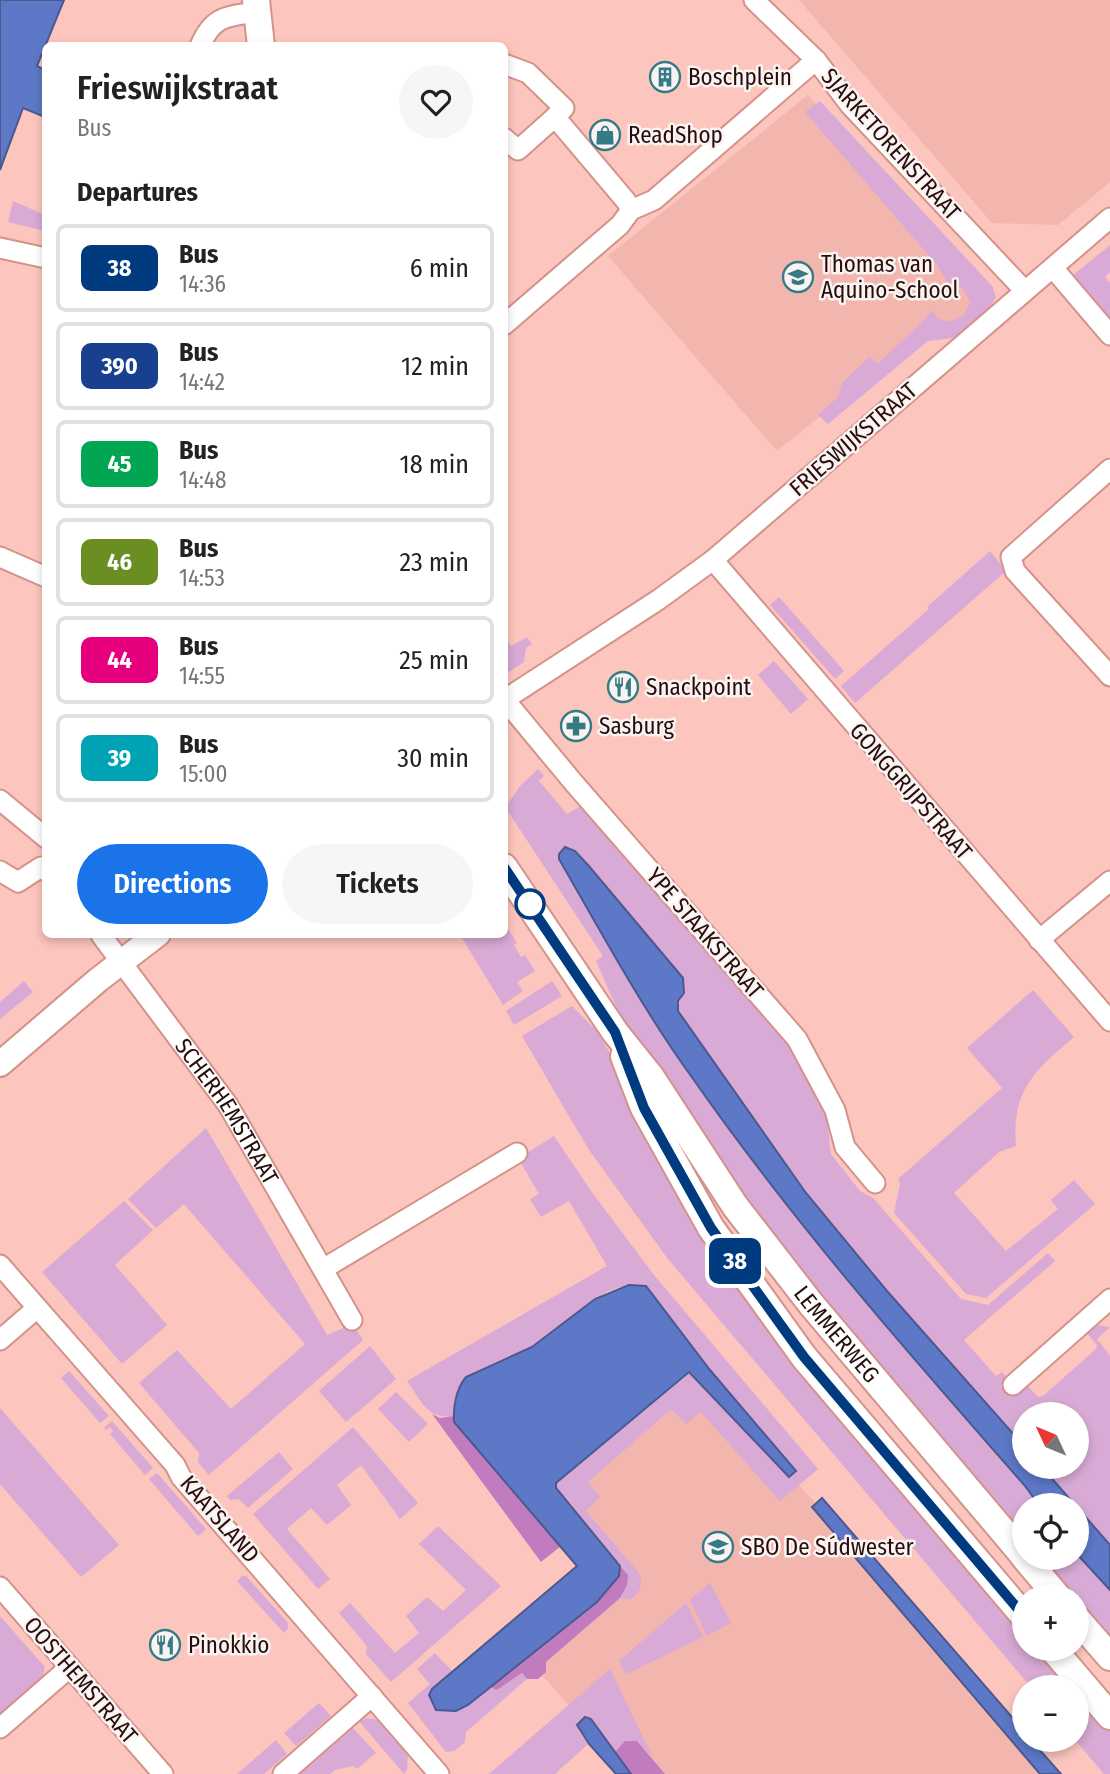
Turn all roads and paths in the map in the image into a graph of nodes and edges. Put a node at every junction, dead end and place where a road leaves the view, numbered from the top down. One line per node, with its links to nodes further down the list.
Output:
1 (754, 0): 5 (street, SJARKETORENSTRAAT)
2 (257, 6): 3 (street); 4 (main road)
3 (202, 42)
4 (261, 42)
5 (816, 60): 9 (street); 14 (street, SJARKETORENSTRAAT)
6 (508, 65): 7 (street)
7 (555, 117): 8 (street); 9 (street)
8 (508, 141)
9 (631, 210): 15 (street)
10 (1110, 219): 13 (street, FRIESWIJKSTRAAT)
11 (0, 248): 12 (street)
12 (42, 257)
13 (1053, 268): 14 (street, FRIESWIJKSTRAAT); 16 (street)
14 (1024, 291): 18 (street, FRIESWIJKSTRAAT)
15 (508, 322)
16 (1110, 335)
17 (1110, 469): 21 (street)
18 (713, 560): 22 (street, FRIESWIJKSTRAAT); 32 (street, GONGGRIJPSTRAAT)
19 (8, 561): 20 (street)
20 (42, 575)
21 (1110, 676)
22 (508, 698)
23 (508, 704): 38 (street, YPE STAAKSTRAAT)
24 (0, 800): 25 (street)
25 (42, 835)
26 (42, 864): 27 (street)
27 (0, 871)
28 (508, 873): 35 (main road, LEMMERWEG)
29 (1110, 881): 32 (street)
30 (103, 938): 33 (street, SCHERHEMSTRAAT)
31 (153, 938): 33 (street)
32 (1039, 940): 34 (street, GONGGRIJPSTRAAT)
33 (122, 962): 36 (street); 40 (street, SCHERHEMSTRAAT)
34 (1110, 1021)
35 (615, 1032): 46 (main road, LEMMERWEG); 50 (main road, LEMMERWEG)
36 (0, 1064)
37 (517, 1153): 40 (street)
38 (875, 1183)
39 (0, 1265): 41 (street, KAATSLAND)
40 (323, 1269): 43 (street, SCHERHEMSTRAAT)
41 (37, 1308): 44 (street); 55 (street, KAATSLAND)
42 (1107, 1308): 45 (street)
43 (352, 1320)
44 (0, 1340)
45 (1013, 1385)
46 (1012, 1543)
47 (1035, 1570): 48 (main road, LEMMERWEG)
48 (1048, 1584)
49 (0, 1587): 54 (street, OOSTHEMSTRAAT)
50 (1012, 1602)
51 (1089, 1633): 52 (main road)
52 (1110, 1657)
53 (1063, 1661): 56 (main road)
54 (70, 1667): 57 (street); 59 (street, OOSTHEMSTRAAT)
55 (372, 1696): 58 (street, KAATSLAND); 60 (street)
56 (1110, 1716)
57 (0, 1728)
58 (431, 1771)
59 (163, 1774)
60 (282, 1774)

